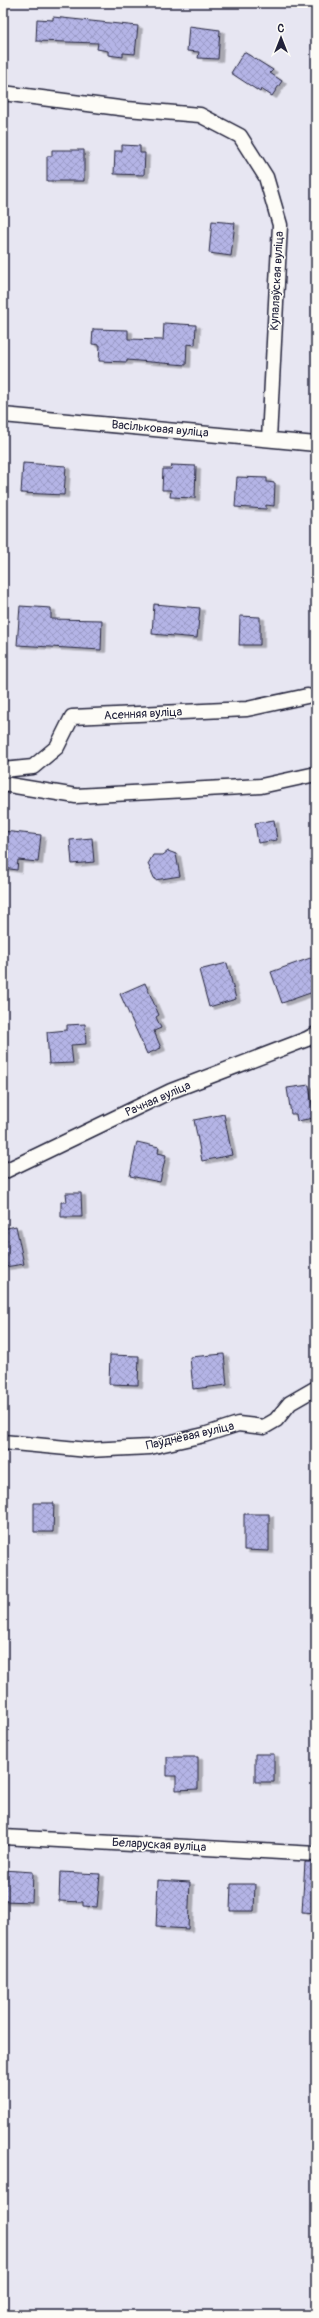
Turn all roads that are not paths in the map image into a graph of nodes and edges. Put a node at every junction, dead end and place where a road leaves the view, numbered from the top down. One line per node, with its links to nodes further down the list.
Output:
1 (3, 93): 3 (street, Купалаўская вуліца)
2 (3, 415): 3 (street, Васільковая вуліца)
3 (270, 439): 4 (street, Васільковая вуліца)
4 (316, 444)
5 (307, 696): 6 (street, Асенняя вуліца)
6 (3, 770)
7 (316, 774): 8 (street)
8 (3, 784)
9 (316, 1034): 10 (street, Рачная вуліца)
10 (3, 1172)
11 (316, 1388): 12 (street, Паўднёвая вуліца)
12 (3, 1442)
13 (3, 1837): 14 (street, Беларуская вуліца)
14 (316, 1854)

